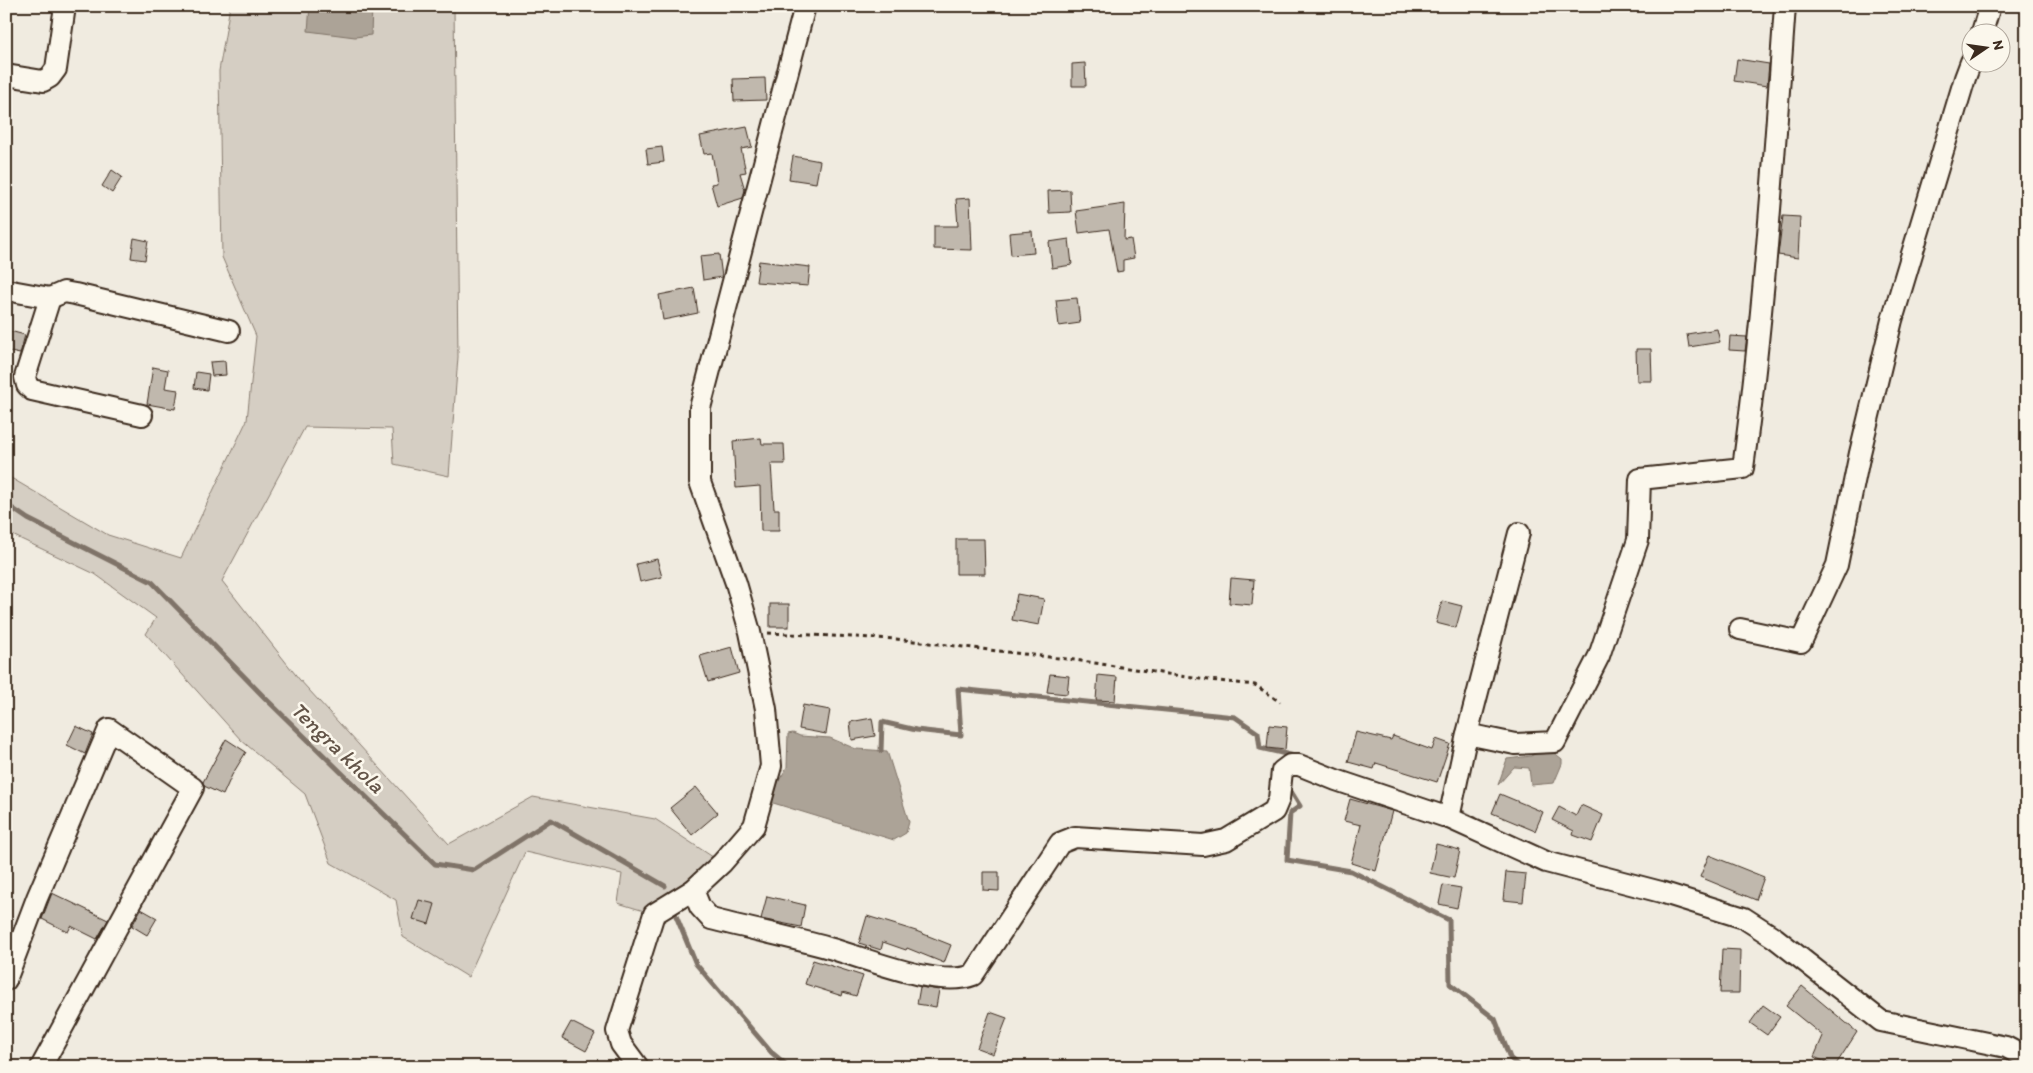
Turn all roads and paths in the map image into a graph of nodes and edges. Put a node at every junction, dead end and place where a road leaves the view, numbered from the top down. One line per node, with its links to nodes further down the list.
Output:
1 (65, 6): 7 (street)
2 (806, 6): 14 (street)
3 (1785, 6): 16 (street)
4 (1990, 6): 5 (street)
5 (1985, 22)
6 (1967, 72): 13 (street)
7 (6, 75)
8 (6, 290): 9 (street)
9 (50, 298): 10 (street); 11 (street)
10 (229, 331)
11 (142, 415)
12 (1519, 533): 16 (street)
13 (1740, 629)
14 (750, 632): 15 (path); 18 (street)
15 (1280, 702)
16 (1467, 734): 17 (street)
17 (1449, 818): 18 (street); 20 (street)
18 (694, 890): 22 (street)
19 (6, 980): 21 (street)
20 (2027, 1058)
21 (41, 1067)
22 (638, 1067)

